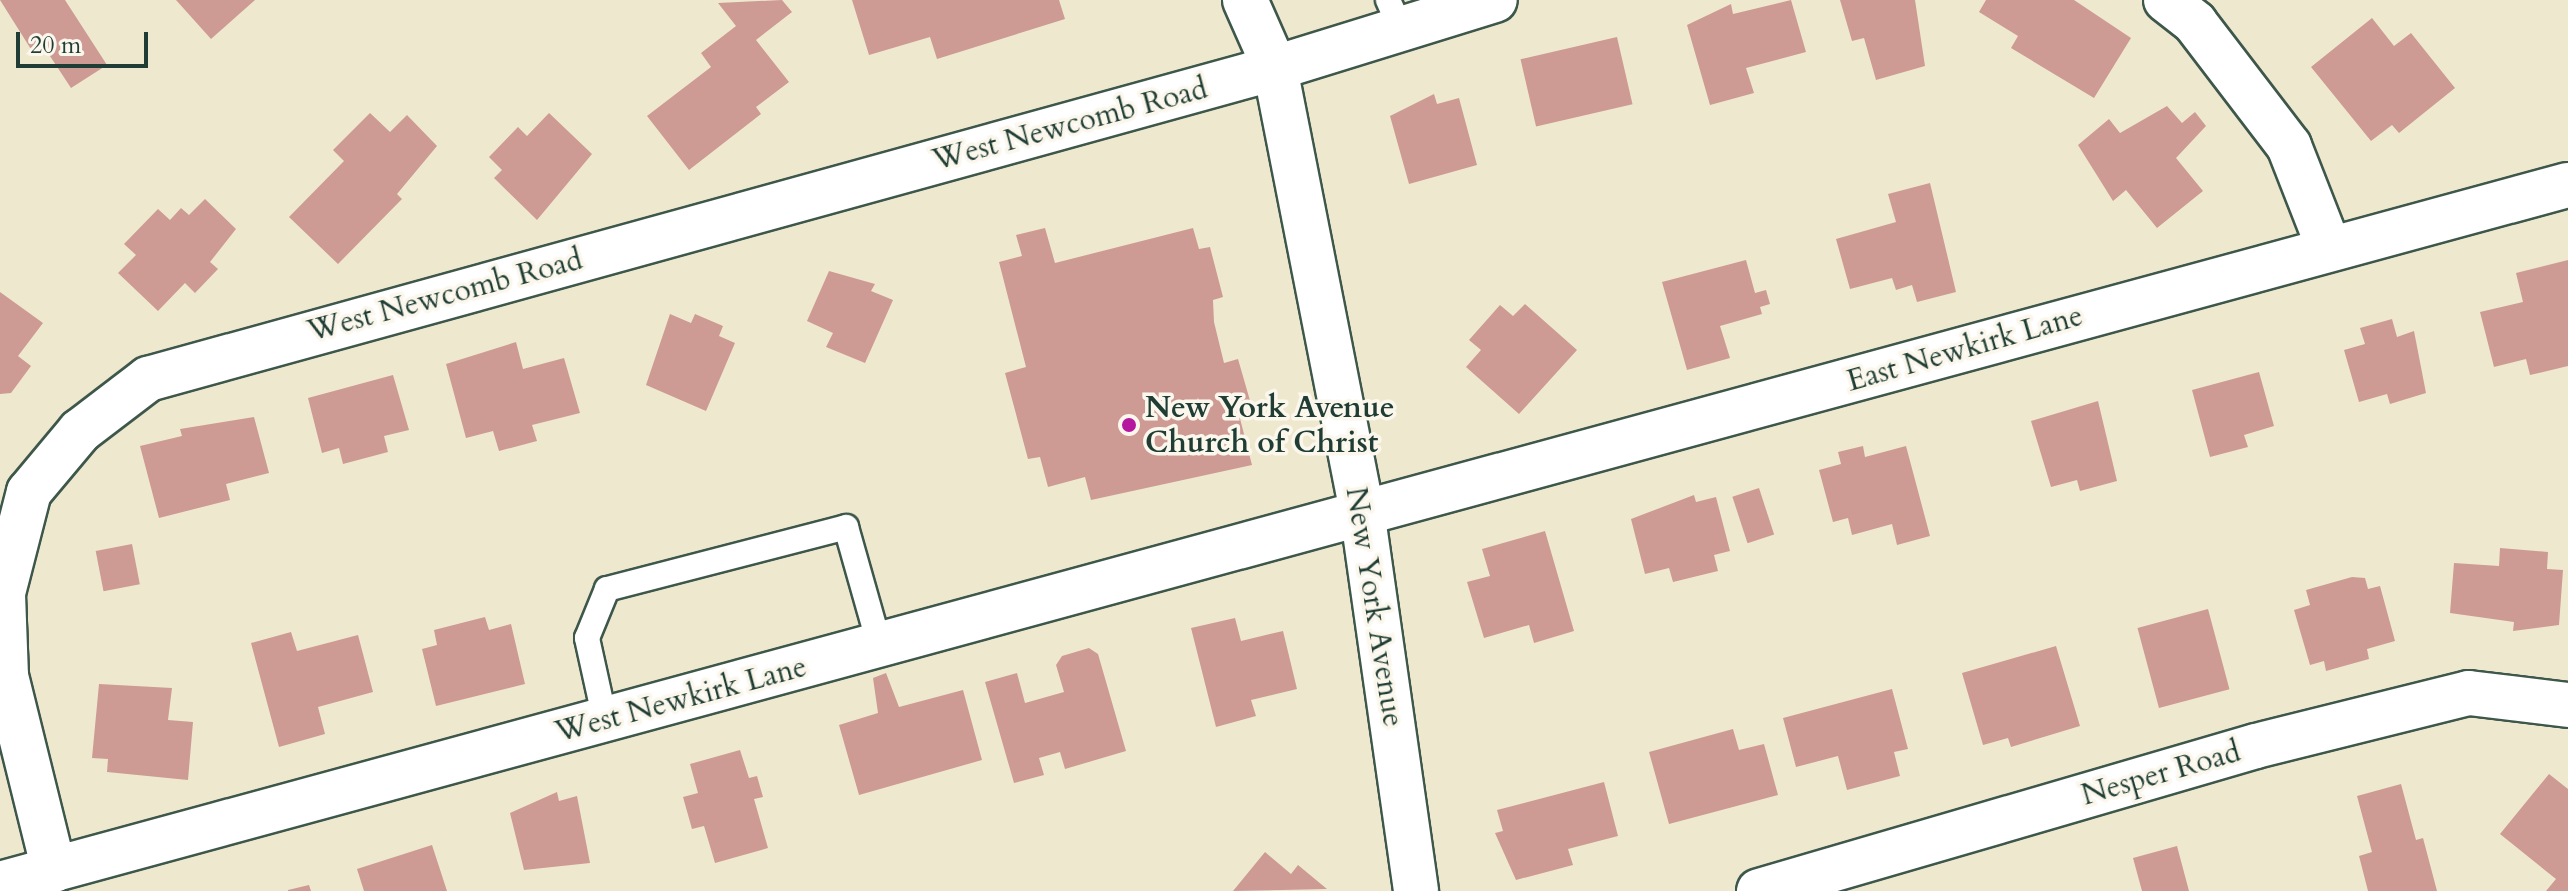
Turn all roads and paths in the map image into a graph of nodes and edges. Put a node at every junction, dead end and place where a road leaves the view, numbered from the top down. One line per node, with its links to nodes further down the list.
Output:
1 (1245, 0): 5 (street, New York Avenue)
2 (1495, 0): 4 (street, West Newcomb Road)
3 (2166, 0): 7 (street)
4 (1395, 15): 5 (street, West Newcomb Road)
5 (1275, 68): 8 (street, New York Avenue); 12 (street, West Newcomb Road)
6 (2568, 185): 7 (street, East Newkirk Lane)
7 (2329, 248): 8 (street, East Newkirk Lane)
8 (1363, 518): 9 (street, West Newkirk Lane); 14 (street, New York Avenue)
9 (880, 647): 11 (street, West Newkirk Lane); 11 (lane)
10 (2568, 705): 15 (street, Nesper Road)
11 (605, 720): 12 (street, West Newkirk Lane)
12 (54, 870): 13 (street, West Newkirk Lane)
13 (0, 884)
14 (1416, 891)
15 (1759, 891)

